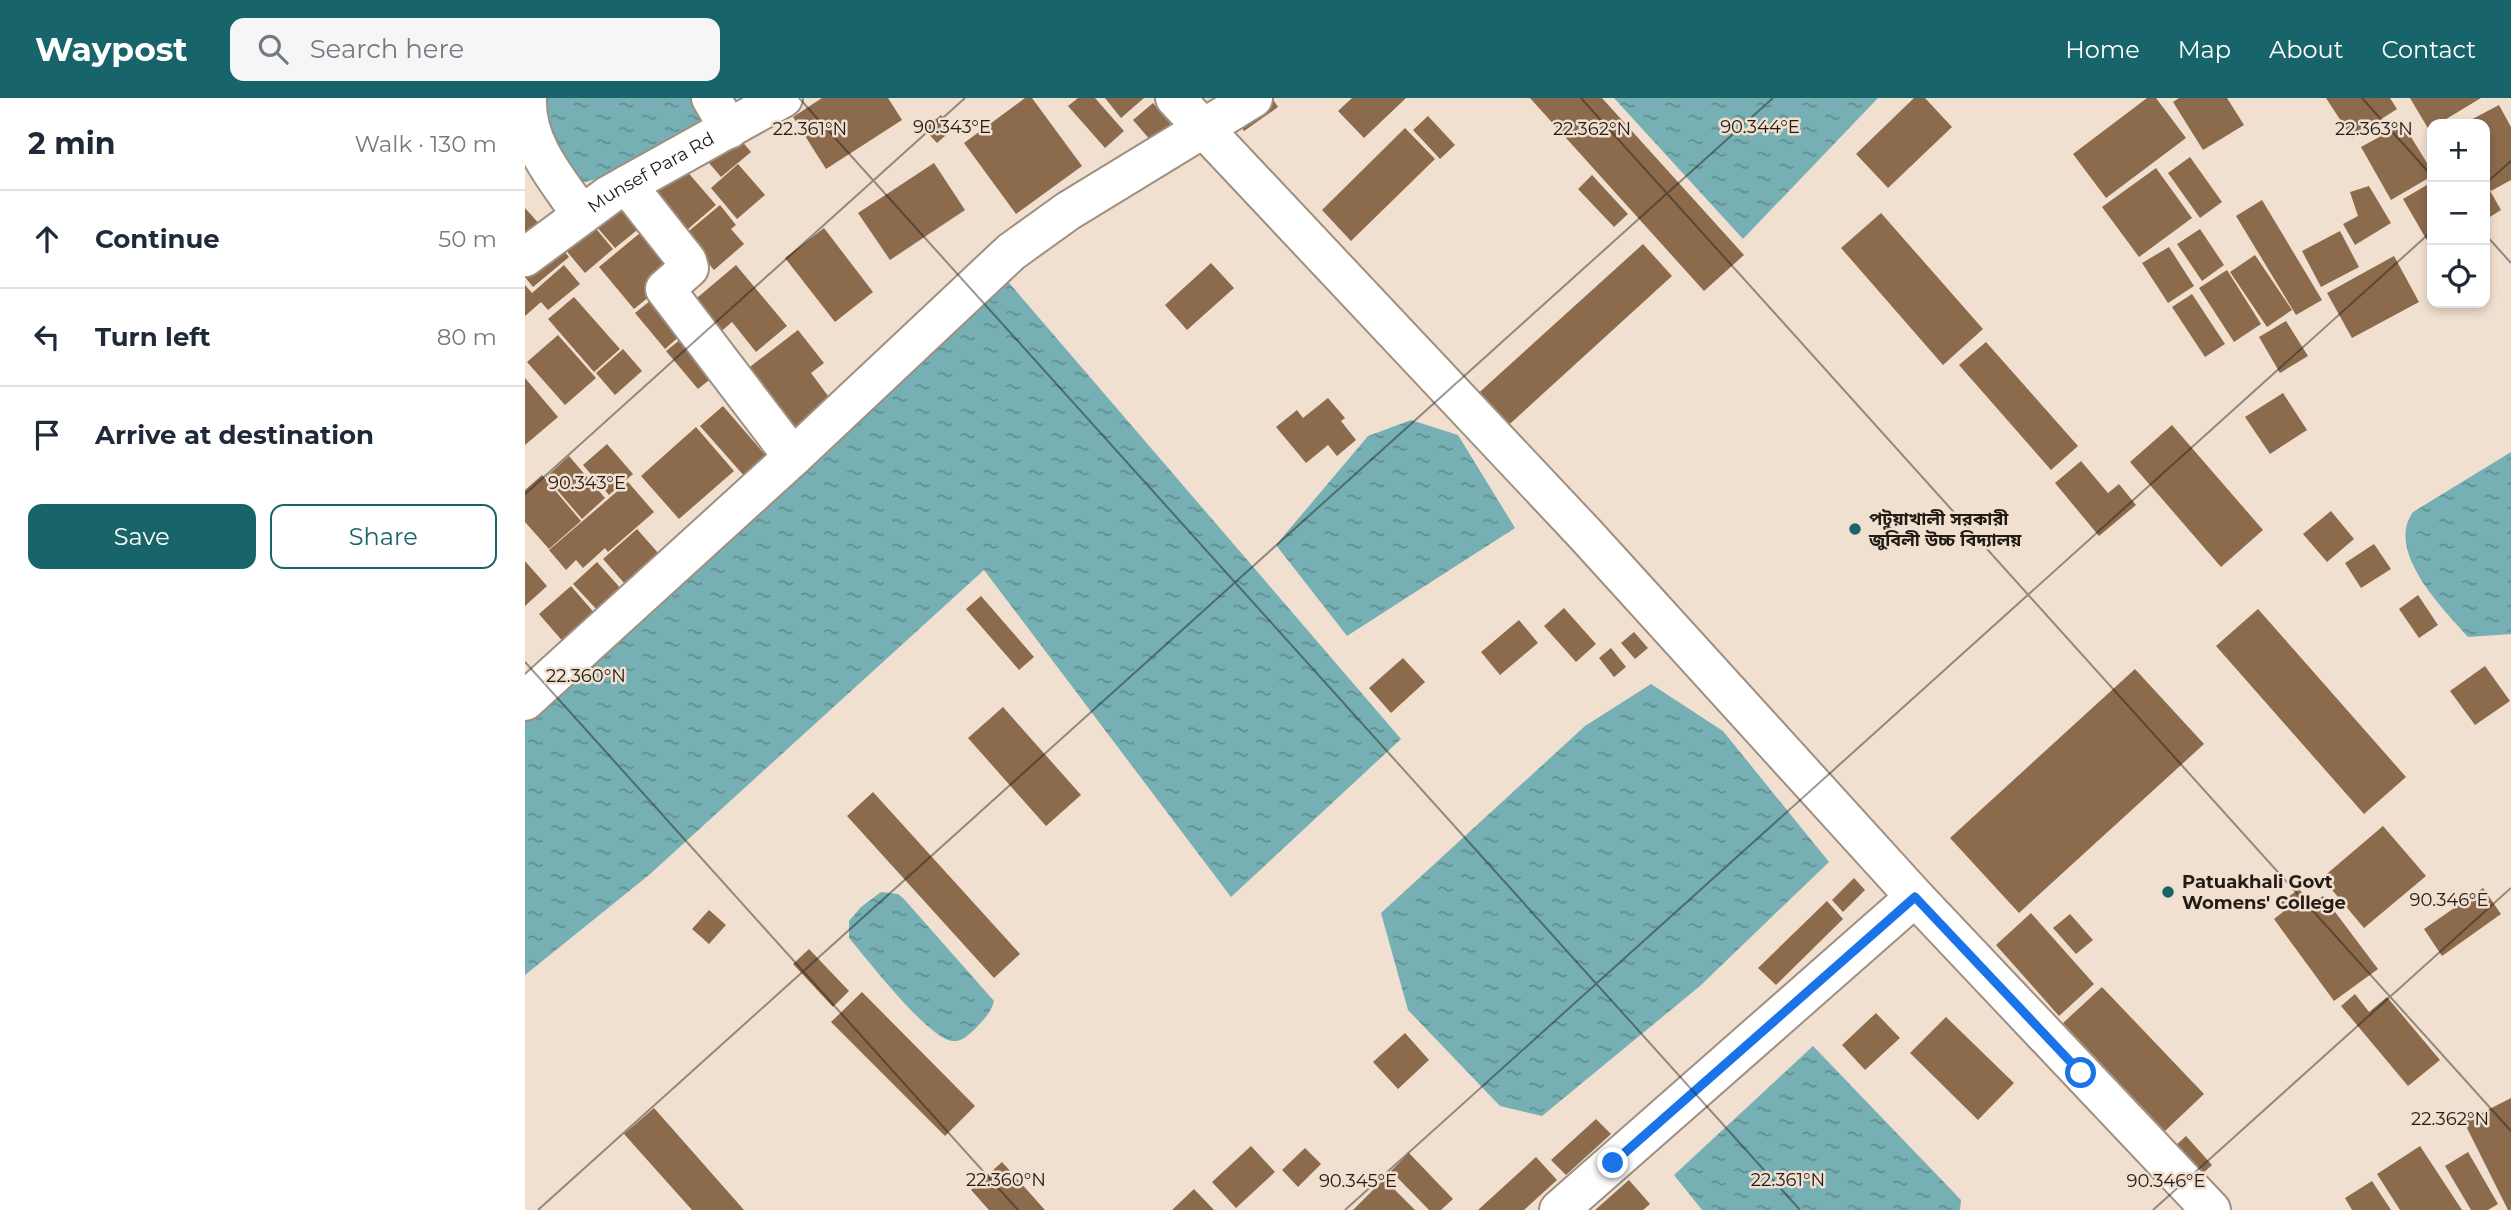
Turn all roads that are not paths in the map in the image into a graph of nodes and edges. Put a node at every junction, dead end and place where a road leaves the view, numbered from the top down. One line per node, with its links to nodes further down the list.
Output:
1 (527, 98): 8 (street)
2 (783, 98): 5 (street, Munsef Para Rd)
3 (1175, 98): 6 (street)
4 (1253, 98): 6 (street)
5 (720, 113): 7 (street, Munsef Para Rd)
6 (1201, 128): 10 (street); 12 (street)
7 (627, 185): 8 (street, Munsef Para Rd); 10 (street)
8 (581, 214): 9 (street, Munsef Para Rd)
9 (525, 257)
10 (793, 457): 11 (street)
11 (525, 701)
12 (1915, 897): 13 (street); 14 (street)
13 (1559, 1210)
14 (2211, 1210)

